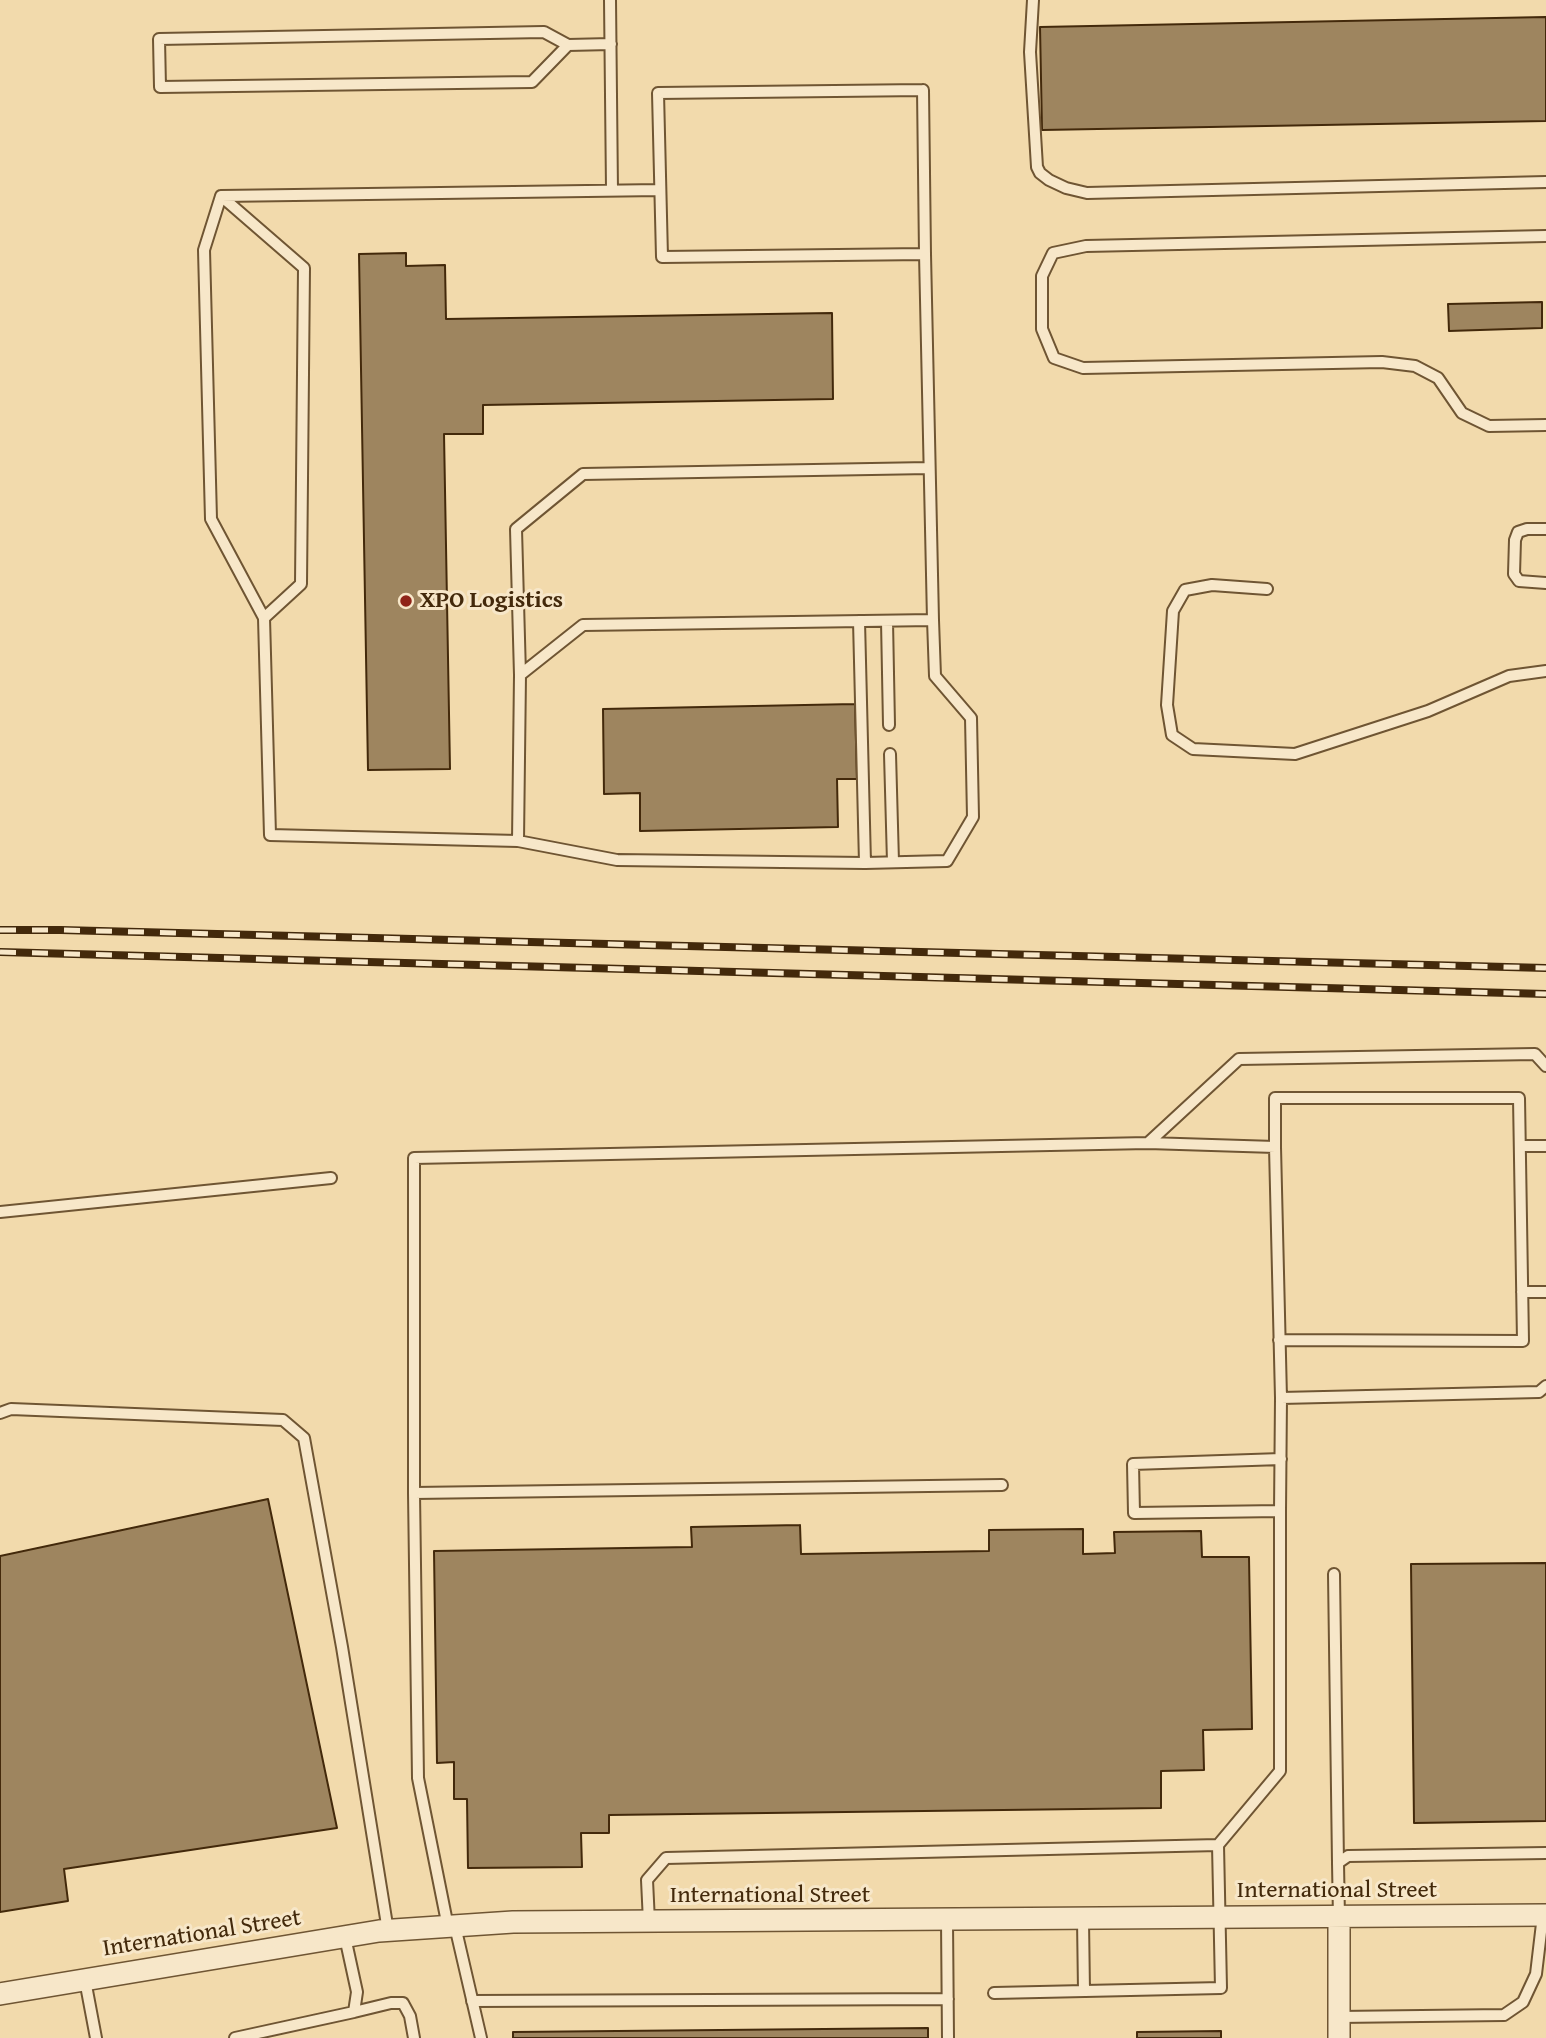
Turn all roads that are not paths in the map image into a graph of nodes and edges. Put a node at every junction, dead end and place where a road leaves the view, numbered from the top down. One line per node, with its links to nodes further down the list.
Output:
1 (610, 0): 3 (lane)
2 (1033, 0): 5 (lane)
3 (611, 44): 4 (lane); 6 (lane)
4 (568, 45): 4 (lane)
5 (1546, 182)
6 (612, 190): 7 (lane); 8 (lane)
7 (660, 190): 10 (lane); 10 (lane)
8 (221, 196): 16 (lane); 16 (lane)
9 (1546, 236): 11 (lane)
10 (925, 254): 12 (lane)
11 (1546, 425)
12 (929, 468): 19 (lane); 21 (lane)
13 (1546, 529): 14 (lane)
14 (1546, 583)
15 (1267, 589): 20 (lane)
16 (264, 618): 24 (lane)
17 (859, 621): 18 (lane); 21 (lane); 26 (lane)
18 (887, 621): 19 (lane); 22 (lane)
19 (933, 621): 25 (lane)
20 (1546, 670)
21 (520, 676): 24 (lane)
22 (890, 725)
23 (890, 754): 25 (lane)
24 (518, 841): 26 (lane)
25 (893, 862): 26 (lane)
26 (865, 863)
27 (1546, 1066): 28 (lane)
28 (1148, 1143): 31 (lane); 42 (lane)
29 (1520, 1146): 30 (lane); 31 (lane); 34 (lane)
30 (1546, 1146)
31 (1275, 1147): 36 (lane)
32 (331, 1178): 33 (lane)
33 (0, 1212)
34 (1522, 1292): 35 (lane); 36 (lane)
35 (1546, 1292)
36 (1279, 1340): 38 (lane)
37 (1546, 1386): 38 (lane)
38 (1281, 1398): 40 (lane)
39 (0, 1413): 55 (lane)
40 (1281, 1459): 43 (lane); 43 (lane)
41 (1002, 1485): 42 (lane)
42 (414, 1493): 54 (lane)
43 (1280, 1511): 45 (lane)
44 (1334, 1574): 47 (lane)
45 (1218, 1845): 49 (lane); 53 (lane)
46 (1546, 1853): 47 (lane)
47 (1338, 1863): 50 (lane)
48 (1544, 1915): 50 (street, International Street); 64 (lane)
49 (1221, 1917): 50 (street, International Street); 51 (street, International Street); 58 (lane)
50 (1339, 1918): 64 (street)
51 (1083, 1920): 52 (street, International Street); 58 (lane)
52 (947, 1921): 53 (street, International Street); 61 (lane)
53 (649, 1922): 54 (street, International Street)
54 (452, 1926): 55 (street, International Street); 62 (lane)
55 (388, 1931): 56 (street, International Street)
56 (345, 1937): 57 (street, International Street); 63 (lane)
57 (85, 1980): 60 (street, International Street); 65 (lane)
58 (1084, 1991): 59 (lane)
59 (994, 1993)
60 (0, 1994)
61 (948, 1998): 62 (lane); 69 (lane)
62 (472, 2001): 68 (lane)
63 (354, 2012): 66 (lane); 67 (lane)
64 (1339, 2027)
65 (96, 2038)
66 (235, 2038)
67 (414, 2038)
68 (481, 2038)
69 (948, 2038)

